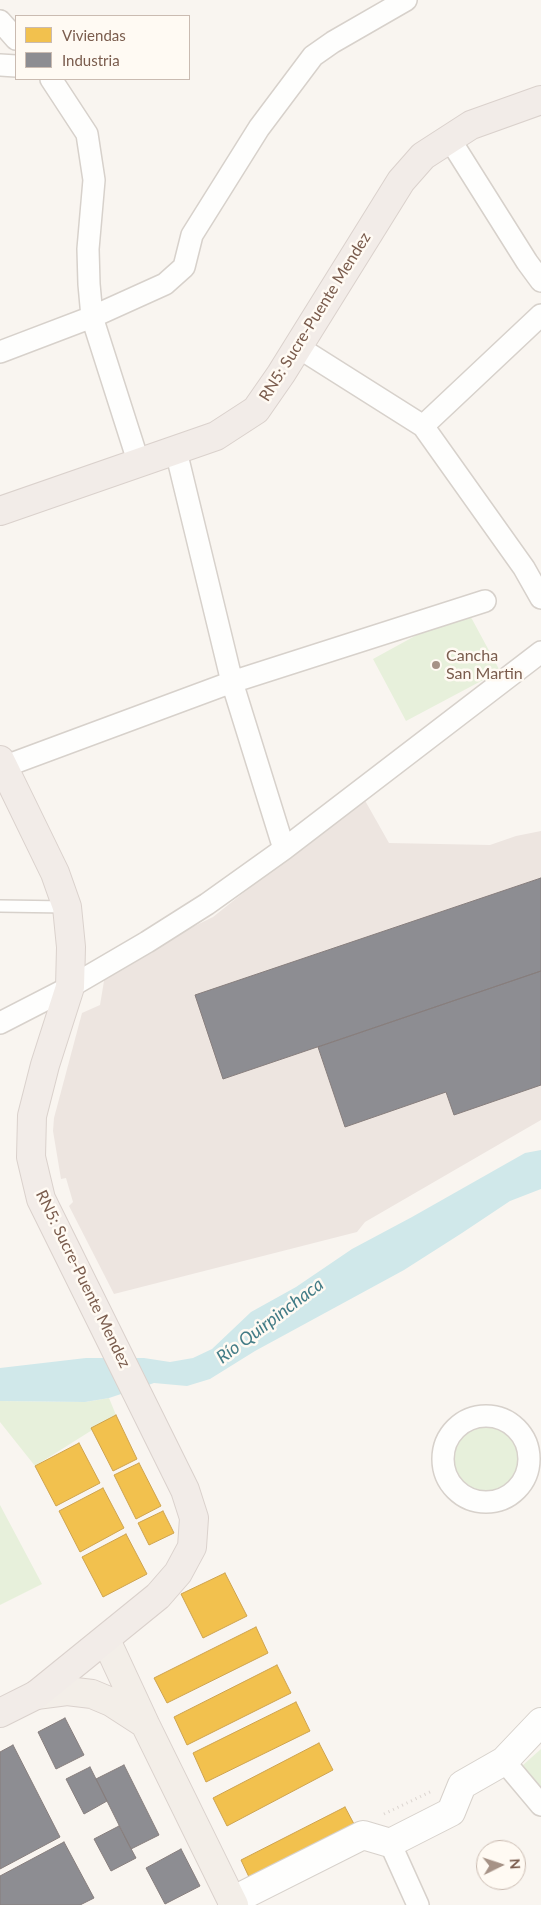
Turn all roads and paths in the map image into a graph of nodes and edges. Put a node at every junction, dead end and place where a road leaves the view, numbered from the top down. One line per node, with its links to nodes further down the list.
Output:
1 (406, 0): 11 (street)
2 (0, 21): 3 (street)
3 (15, 38)
4 (0, 65): 5 (street)
5 (15, 66)
6 (52, 80): 11 (street)
7 (541, 100): 8 (highway, RN5: Sucre-Puente Mendez)
8 (449, 138): 9 (street); 12 (highway, RN5: Sucre-Puente Mendez)
9 (541, 281)
10 (541, 315): 14 (street)
11 (92, 317): 13 (street); 16 (street)
12 (298, 347): 14 (street); 15 (highway, RN5: Sucre-Puente Mendez)
13 (0, 352)
14 (423, 426): 18 (street)
15 (176, 451): 16 (highway, RN5: Sucre-Puente Mendez); 21 (street)
16 (139, 464): 17 (highway, RN5: Sucre-Puente Mendez)
17 (0, 511)
18 (541, 598)
19 (485, 602): 21 (street)
20 (541, 652): 23 (street)
21 (232, 682): 22 (street); 23 (street)
22 (1, 765): 25 (highway, RN5: Sucre-Puente Mendez)
23 (284, 849): 26 (street)
24 (0, 906): 25 (lane)
25 (67, 907): 26 (highway, RN5: Sucre-Puente Mendez)
26 (70, 987): 27 (street); 29 (highway, RN5: Sucre-Puente Mendez)
27 (0, 1023)
28 (535, 1464): 28 (street)
29 (106, 1640): 30 (highway, RN5: Sucre-Puente Mendez); 33 (main road)
30 (36, 1695): 31 (highway, RN5: Sucre-Puente Mendez); 33 (main road)
31 (0, 1713)
32 (541, 1722): 34 (street)
33 (145, 1724): 39 (main road)
34 (504, 1762): 36 (street); 38 (street)
35 (439, 1787): 37 (path)
36 (541, 1805)
37 (381, 1816)
38 (390, 1843): 39 (street); 40 (street)
39 (233, 1903)
40 (418, 1905)

